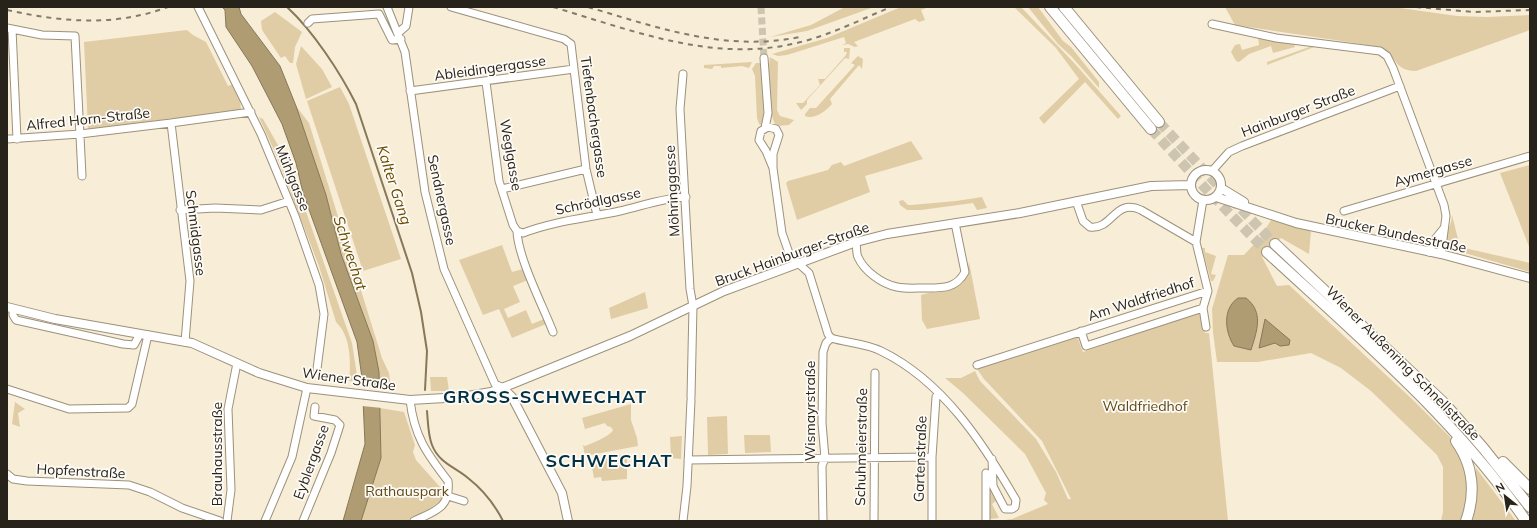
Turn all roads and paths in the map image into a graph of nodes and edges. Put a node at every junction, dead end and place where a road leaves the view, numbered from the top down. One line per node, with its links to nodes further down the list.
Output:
1 (198, 7): 17 (street, Mühlgasse)
2 (387, 7): 10 (street, Sendnergasse)
3 (409, 7): 10 (street)
4 (452, 7): 12 (street, Tiefenbachergasse)
5 (1050, 7): 21 (highway)
6 (1064, 7): 18 (highway)
7 (308, 23): 10 (street)
8 (1212, 24): 15 (street)
9 (10, 28): 22 (street); 24 (street)
10 (399, 36): 16 (street, Sendnergasse)
11 (764, 58): 20 (street)
12 (574, 69): 14 (street, Ableidingergasse); 29 (street, Tiefenbachergasse)
13 (683, 74): 36 (street, Möhringgasse)
14 (486, 82): 16 (street, Ableidingergasse); 35 (street, Weglgasse)
15 (1400, 86): 30 (street, Hainburger Straße); 32 (street)
16 (410, 91): 73 (street, Sendnergasse)
17 (251, 112): 19 (street, Alfred Horn-Straße); 39 (street, Mühlgasse)
18 (1160, 122)
19 (171, 125): 22 (street, Alfred Horn-Straße); 41 (street, Schmidgasse)
20 (768, 128): 25 (street); 26 (street)
21 (1151, 129)
22 (80, 134): 24 (street, Alfred Horn-Straße); 31 (street)
23 (7, 139): 24 (street, Alfred Horn-Straße)
24 (17, 139)
25 (776, 144): 26 (street); 28 (street)
26 (763, 145): 28 (street)
27 (1530, 156): 32 (street, Aymergasse)
28 (773, 168): 54 (street)
29 (586, 170): 35 (street); 44 (street, Tiefenbachergasse)
30 (1212, 171): 33 (main road); 34 (main road)
31 (82, 176)
32 (1436, 184): 43 (street, Aymergasse); 46 (street)
33 (1191, 186): 38 (main road); 40 (main road, Bruck Hainburger-Straße)
34 (1221, 188): 37 (main road); 42 (main road)
35 (502, 189): 47 (street, Weglgasse)
36 (686, 197): 44 (street, Schrödlgasse); 57 (street, Möhringgasse)
37 (1216, 197): 38 (main road); 42 (main road)
38 (1203, 200): 49 (street)
39 (289, 201): 41 (street); 70 (street, Mühlgasse)
40 (1076, 202): 45 (main road, Bruck Hainburger-Straße); 49 (street)
41 (180, 210): 67 (street, Schmidgasse)
42 (1257, 210): 52 (main road, Brucker Bundesstraße)
43 (1344, 211)
44 (597, 215): 47 (street, Schrödlgasse)
45 (955, 223): 48 (main road, Bruck Hainburger-Straße); 48 (street)
46 (1444, 228): 52 (street); 53 (street)
47 (517, 231): 63 (street, Weglgasse)
48 (856, 242): 54 (main road, Bruck Hainburger-Straße)
49 (1196, 242): 56 (street)
50 (1275, 244): 79 (highway, Wiener Außenring Schnellstraße)
51 (1267, 252): 78 (highway, Wiener Außenring Schnellstraße)
52 (1429, 252): 53 (main road, Brucker Bundesstraße)
53 (1441, 254): 55 (main road, Brucker Bundesstraße)
54 (799, 263): 57 (main road, Bruck Hainburger-Straße); 66 (street)
55 (1530, 278)
56 (1208, 291): 59 (street); 62 (street, Am Waldfriedhof)
57 (693, 306): 73 (main road, Bruck Hainburger-Straße); 84 (street, Möhringgasse)
58 (10, 308): 60 (main road, Wiener Straße); 65 (street, Wiener Straße)
59 (1203, 308): 61 (street); 62 (street, Am Waldfriedhof)
60 (74, 322): 64 (main road, Wiener Straße); 65 (street, Wiener Straße)
61 (1206, 326)
62 (1081, 331): 69 (street, Am Waldfriedhof)
63 (553, 332)
64 (144, 335): 65 (street, Wiener Straße); 67 (main road, Wiener Straße); 74 (street)
65 (90, 336)
66 (831, 338): 81 (street, Wismayrstraße); 83 (street)
67 (186, 342): 68 (main road, Wiener Straße)
68 (237, 363): 72 (main road, Wiener Straße); 92 (street, Brauhausstraße)
69 (977, 365)
70 (317, 369)
71 (875, 373): 82 (street, Schuhmeierstraße)
72 (308, 388): 76 (main road, Wiener Straße); 93 (street)
73 (503, 388): 76 (main road, Wiener Straße); 96 (main road)
74 (7, 389)
75 (936, 397): 80 (street, Gartenstraße)
76 (410, 400): 88 (street)
77 (315, 407): 94 (street, Eyblergasse)
78 (1447, 423): 102 (highway); 103 (highway, Wiener Außenring Schnellstraße)
79 (1484, 448): 87 (highway); 90 (highway, Wiener Außenring Schnellstraße)
80 (932, 457): 82 (street); 100 (street, Gartenstraße)
81 (825, 458): 82 (street); 84 (street); 98 (street, Wismayrstraße)
82 (873, 458): 99 (street, Schuhmeierstraße)
83 (992, 459): 83 (street)
84 (688, 460): 97 (street, Möhringgasse)
85 (986, 473): 101 (street)
86 (7, 474): 91 (street, Hopfenstraße)
87 (1530, 489)
88 (448, 496): 89 (street); 95 (street)
89 (464, 501)
90 (1530, 507)
91 (220, 521)
92 (227, 521)
93 (265, 521)
94 (303, 521)
95 (414, 521)
96 (568, 521)
97 (683, 521)
98 (823, 521)
99 (874, 521)
100 (932, 521)
101 (986, 521)
102 (1466, 521)
103 (1526, 521)

